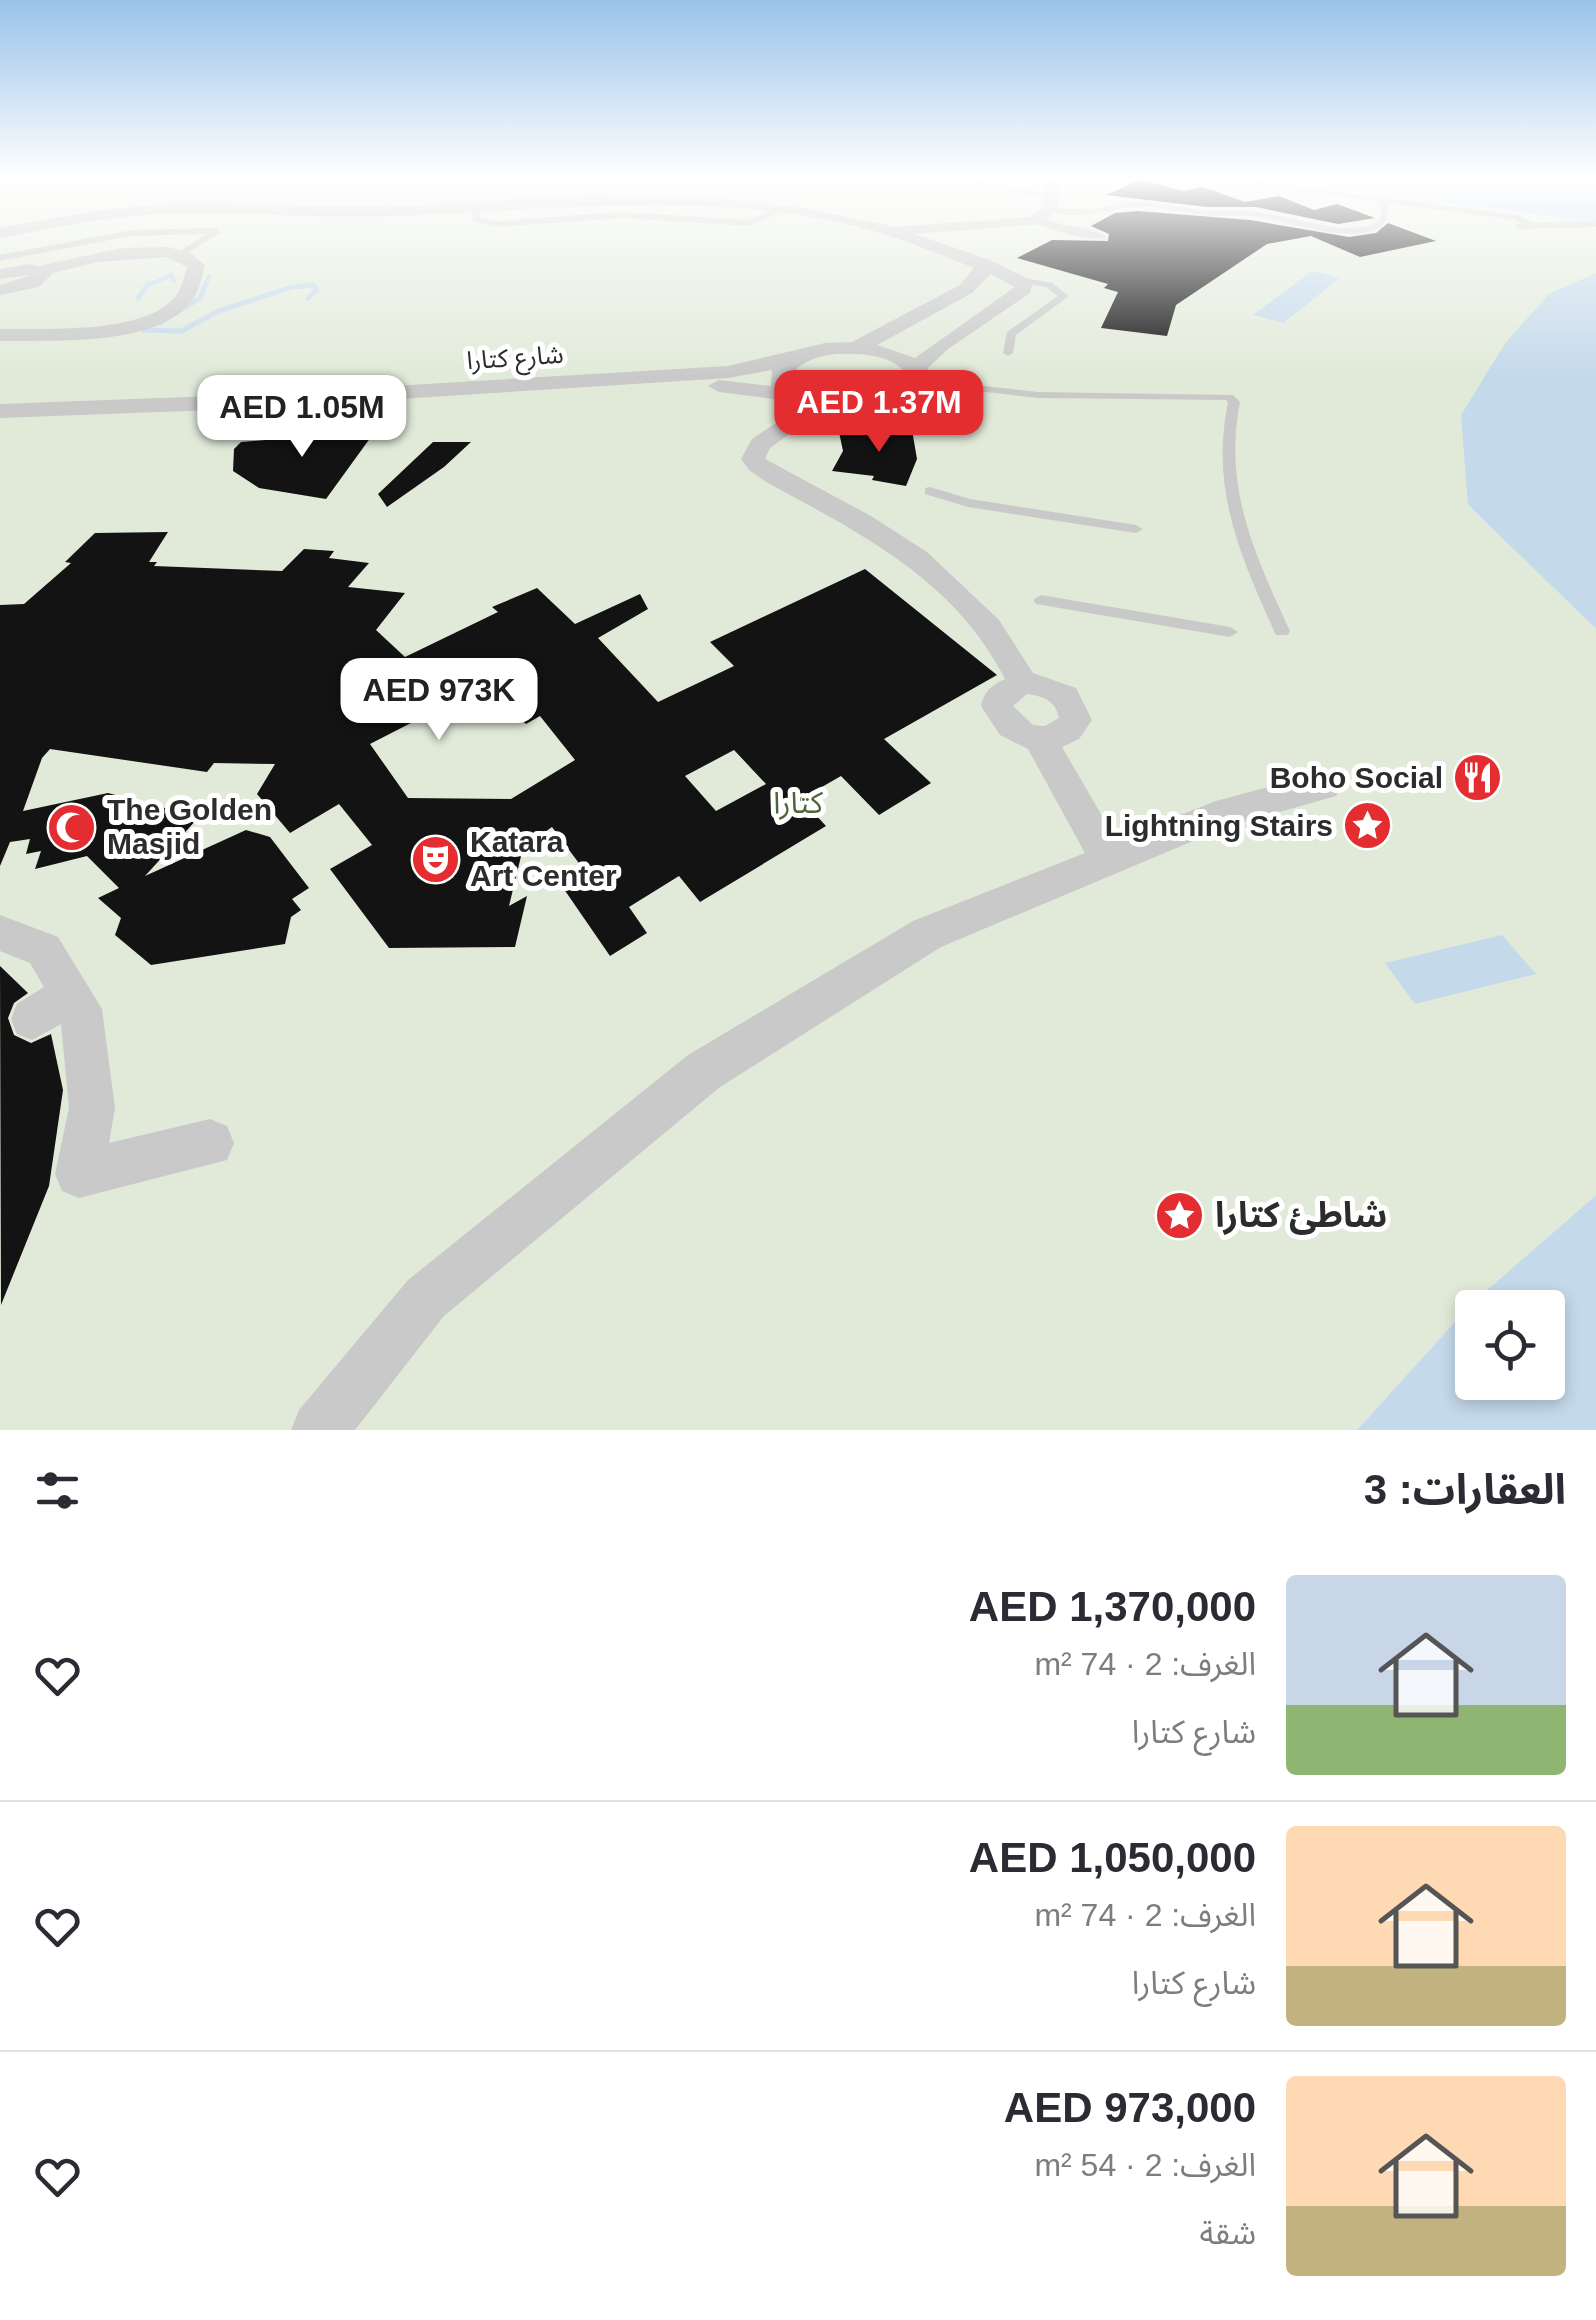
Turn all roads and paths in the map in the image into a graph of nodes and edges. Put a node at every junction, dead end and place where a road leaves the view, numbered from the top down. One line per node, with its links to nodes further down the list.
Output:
1 (80, 243): 4 (lane)
2 (199, 243): 5 (lane)
3 (925, 243): 8 (street)
4 (72, 244): 6 (lane); 7 (lane)
5 (181, 254): 7 (street); 15 (street)
6 (0, 258)
7 (80, 261): 9 (street)
8 (984, 264): 11 (street); 12 (street)
9 (41, 271): 10 (street); 13 (street)
10 (0, 274)
11 (1024, 280): 14 (street); 17 (lane)
12 (966, 289): 14 (street); 16 (street)
13 (0, 290)
14 (1008, 302): 19 (street)
15 (0, 336)
16 (856, 348): 18 (street, شارع كتارا); 19 (street)
17 (1008, 352)
18 (793, 360): 20 (street); 22 (street, شارع كتارا)
19 (921, 377): 21 (street); 28 (lane)
20 (785, 394): 21 (street); 23 (street, شارع كتارا)
21 (810, 409): 29 (street)
22 (0, 411)
23 (0, 422)
24 (930, 491): 25 (lane)
25 (1136, 529)
26 (1041, 600): 27 (lane)
27 (1230, 632)
28 (1282, 632)
29 (1023, 683): 30 (street); 30 (street)
30 (1042, 739): 32 (street)
31 (1324, 786): 32 (street)
32 (1108, 860): 37 (street)
33 (0, 932): 34 (street)
34 (72, 993): 35 (street); 36 (street)
35 (32, 1019)
36 (210, 1142)
37 (319, 1430)

